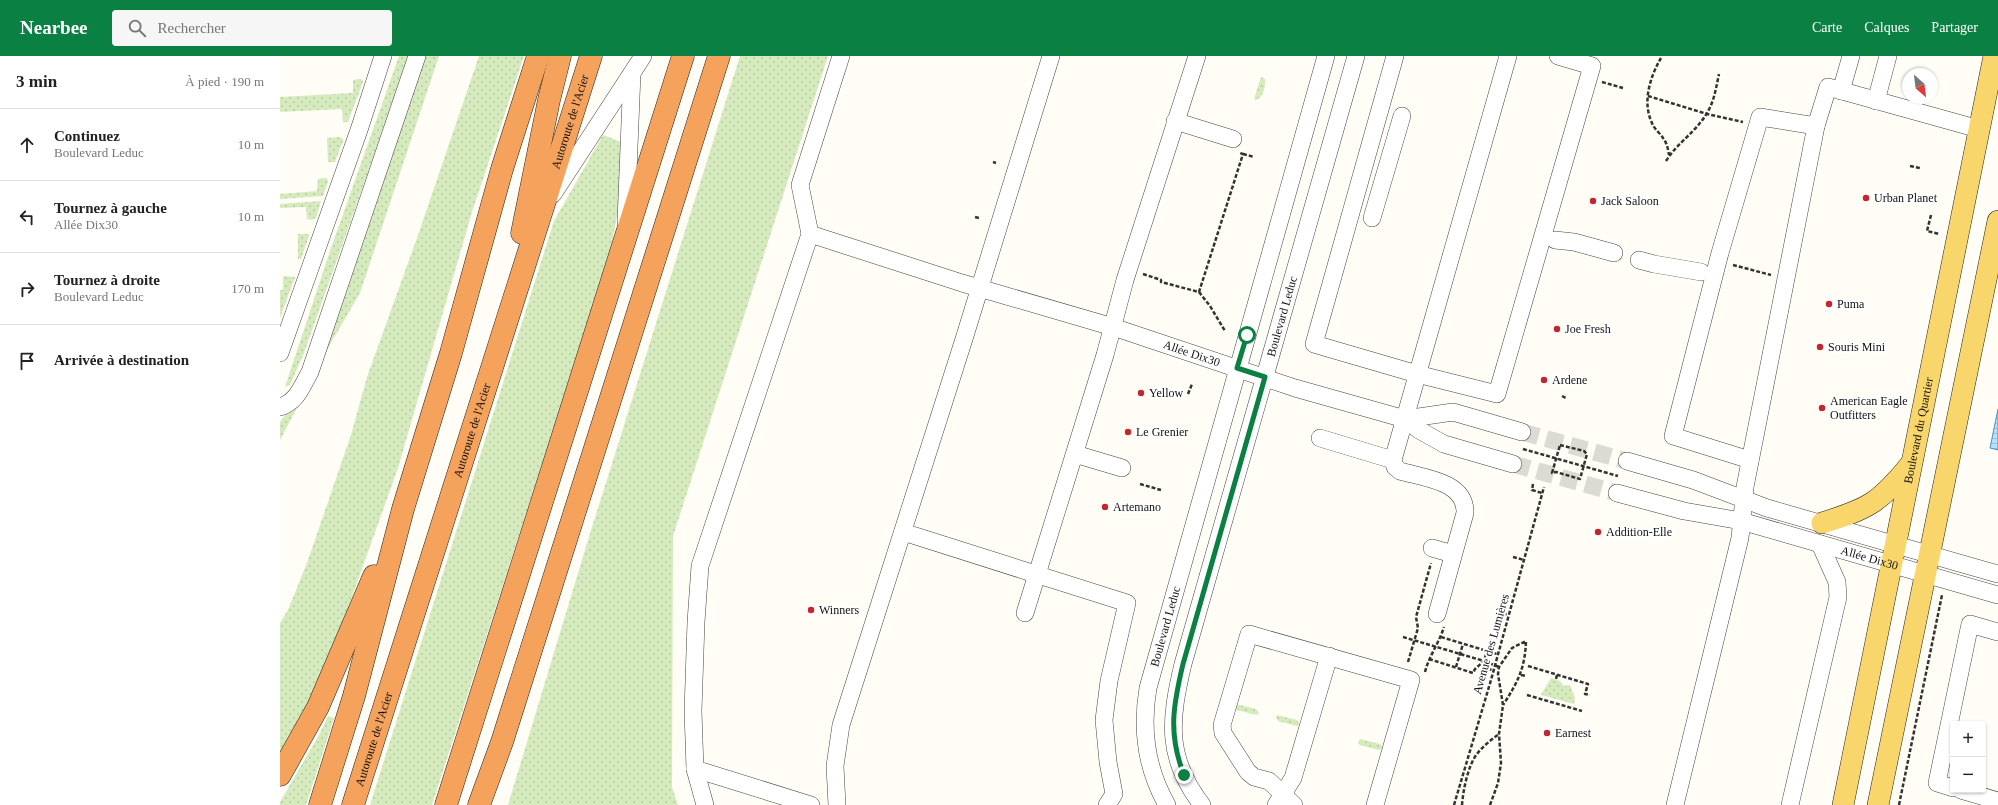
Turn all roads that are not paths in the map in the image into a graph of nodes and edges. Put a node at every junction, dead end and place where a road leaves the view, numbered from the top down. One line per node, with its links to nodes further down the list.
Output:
1 (383, 56): 43 (street)
2 (417, 56): 47 (street)
3 (538, 56): 60 (highway)
4 (560, 56): 42 (highway)
5 (591, 56): 31 (highway, Autoroute de l'Acier)
6 (632, 56): 21 (street)
7 (643, 56): 21 (street)
8 (683, 56): 36 (highway)
9 (719, 56): 78 (highway)
10 (841, 56): 34 (street)
11 (1051, 56): 40 (street)
12 (1197, 56): 25 (street)
13 (1326, 56): 44 (street, Boulevard Leduc)
14 (1356, 56): 46 (street, Boulevard Leduc)
15 (1395, 56): 29 (street)
16 (1508, 56): 45 (street)
17 (1558, 56): 45 (street)
18 (1851, 56): 22 (street)
19 (1888, 56): 23 (street)
20 (1994, 56): 27 (main road, Boulevard du Quartier)
21 (632, 73): 31 (street); 36 (street)
22 (1835, 89): 23 (street); 26 (street)
23 (1876, 101): 27 (street)
24 (1402, 116): 30 (street)
25 (1175, 121): 28 (street); 41 (street)
26 (1816, 126): 53 (street); 53 (street)
27 (1979, 130): 55 (main road, Boulevard du Quartier)
28 (1235, 146)
29 (1366, 160): 30 (street); 45 (street)
30 (1387, 166): 32 (street)
31 (541, 213): 42 (highway, Autoroute de l'Acier)
32 (1372, 218)
33 (1998, 221): 67 (main road)
34 (810, 234): 40 (street, Allée Dix30); 79 (street)
35 (1555, 240): 37 (street)
36 (625, 241): 87 (highway)
37 (1614, 253)
38 (1639, 260): 39 (street)
39 (1701, 272)
40 (979, 288): 41 (street, Allée Dix30); 63 (street)
41 (1113, 327): 44 (street, Allée Dix30); 51 (street)
42 (498, 348): 86 (highway, Autoroute de l'Acier)
43 (280, 352)
44 (1237, 368): 46 (street, Allée Dix30); 94 (street, Boulevard Leduc)
45 (1417, 374): 48 (street)
46 (1265, 377): 48 (street, Allée Dix30); 95 (street, Boulevard Leduc)
47 (280, 407)
48 (1405, 419): 49 (street); 52 (street); 56 (street)
49 (1522, 432)
50 (1320, 438): 52 (street)
51 (1075, 454): 57 (street); 70 (street)
52 (1393, 460): 66 (street)
53 (1750, 460): 59 (street)
54 (1626, 462): 59 (street, Allée Dix30)
55 (1912, 462): 62 (main road); 64 (main road, Boulevard du Quartier)
56 (1513, 464)
57 (1122, 468)
58 (1617, 493): 61 (street, Allée Dix30)
59 (1742, 499): 61 (street); 62 (street, Allée Dix30)
60 (403, 508): 80 (highway); 85 (highway)
61 (1741, 521): 65 (street, Allée Dix30); 97 (street)
62 (1822, 522): 64 (street, Allée Dix30)
63 (903, 532): 70 (street); 92 (street)
64 (1896, 543): 67 (street, Allée Dix30); 69 (main road, Boulevard du Quartier)
65 (1820, 544): 69 (street, Allée Dix30); 98 (street)
66 (1453, 554): 68 (street); 75 (street)
67 (1930, 554): 71 (street, Allée Dix30); 72 (main road)
68 (1432, 555)
69 (1892, 565): 72 (street, Allée Dix30); 99 (main road, Boulevard du Quartier)
70 (1037, 574): 74 (street); 93 (street)
71 (1998, 574)
72 (1926, 576): 73 (street, Allée Dix30); 100 (main road)
73 (1998, 595)
74 (1025, 613)
75 (1440, 619)
76 (1998, 632): 81 (street)
77 (1329, 656): 84 (street); 84 (street); 96 (street)
78 (502, 742): 88 (highway); 89 (highway)
79 (695, 769): 90 (street); 91 (street)
80 (280, 775)
81 (1950, 787)
82 (1971, 793): 83 (street)
83 (1998, 801)
84 (1285, 802)
85 (320, 805)
86 (353, 805)
87 (446, 805)
88 (479, 805)
89 (489, 805)
90 (704, 805)
91 (811, 805)
92 (837, 805)
93 (1106, 805)
94 (1167, 805)
95 (1202, 805)
96 (1375, 805)
97 (1675, 805)
98 (1790, 805)
99 (1843, 805)
100 (1878, 805)

